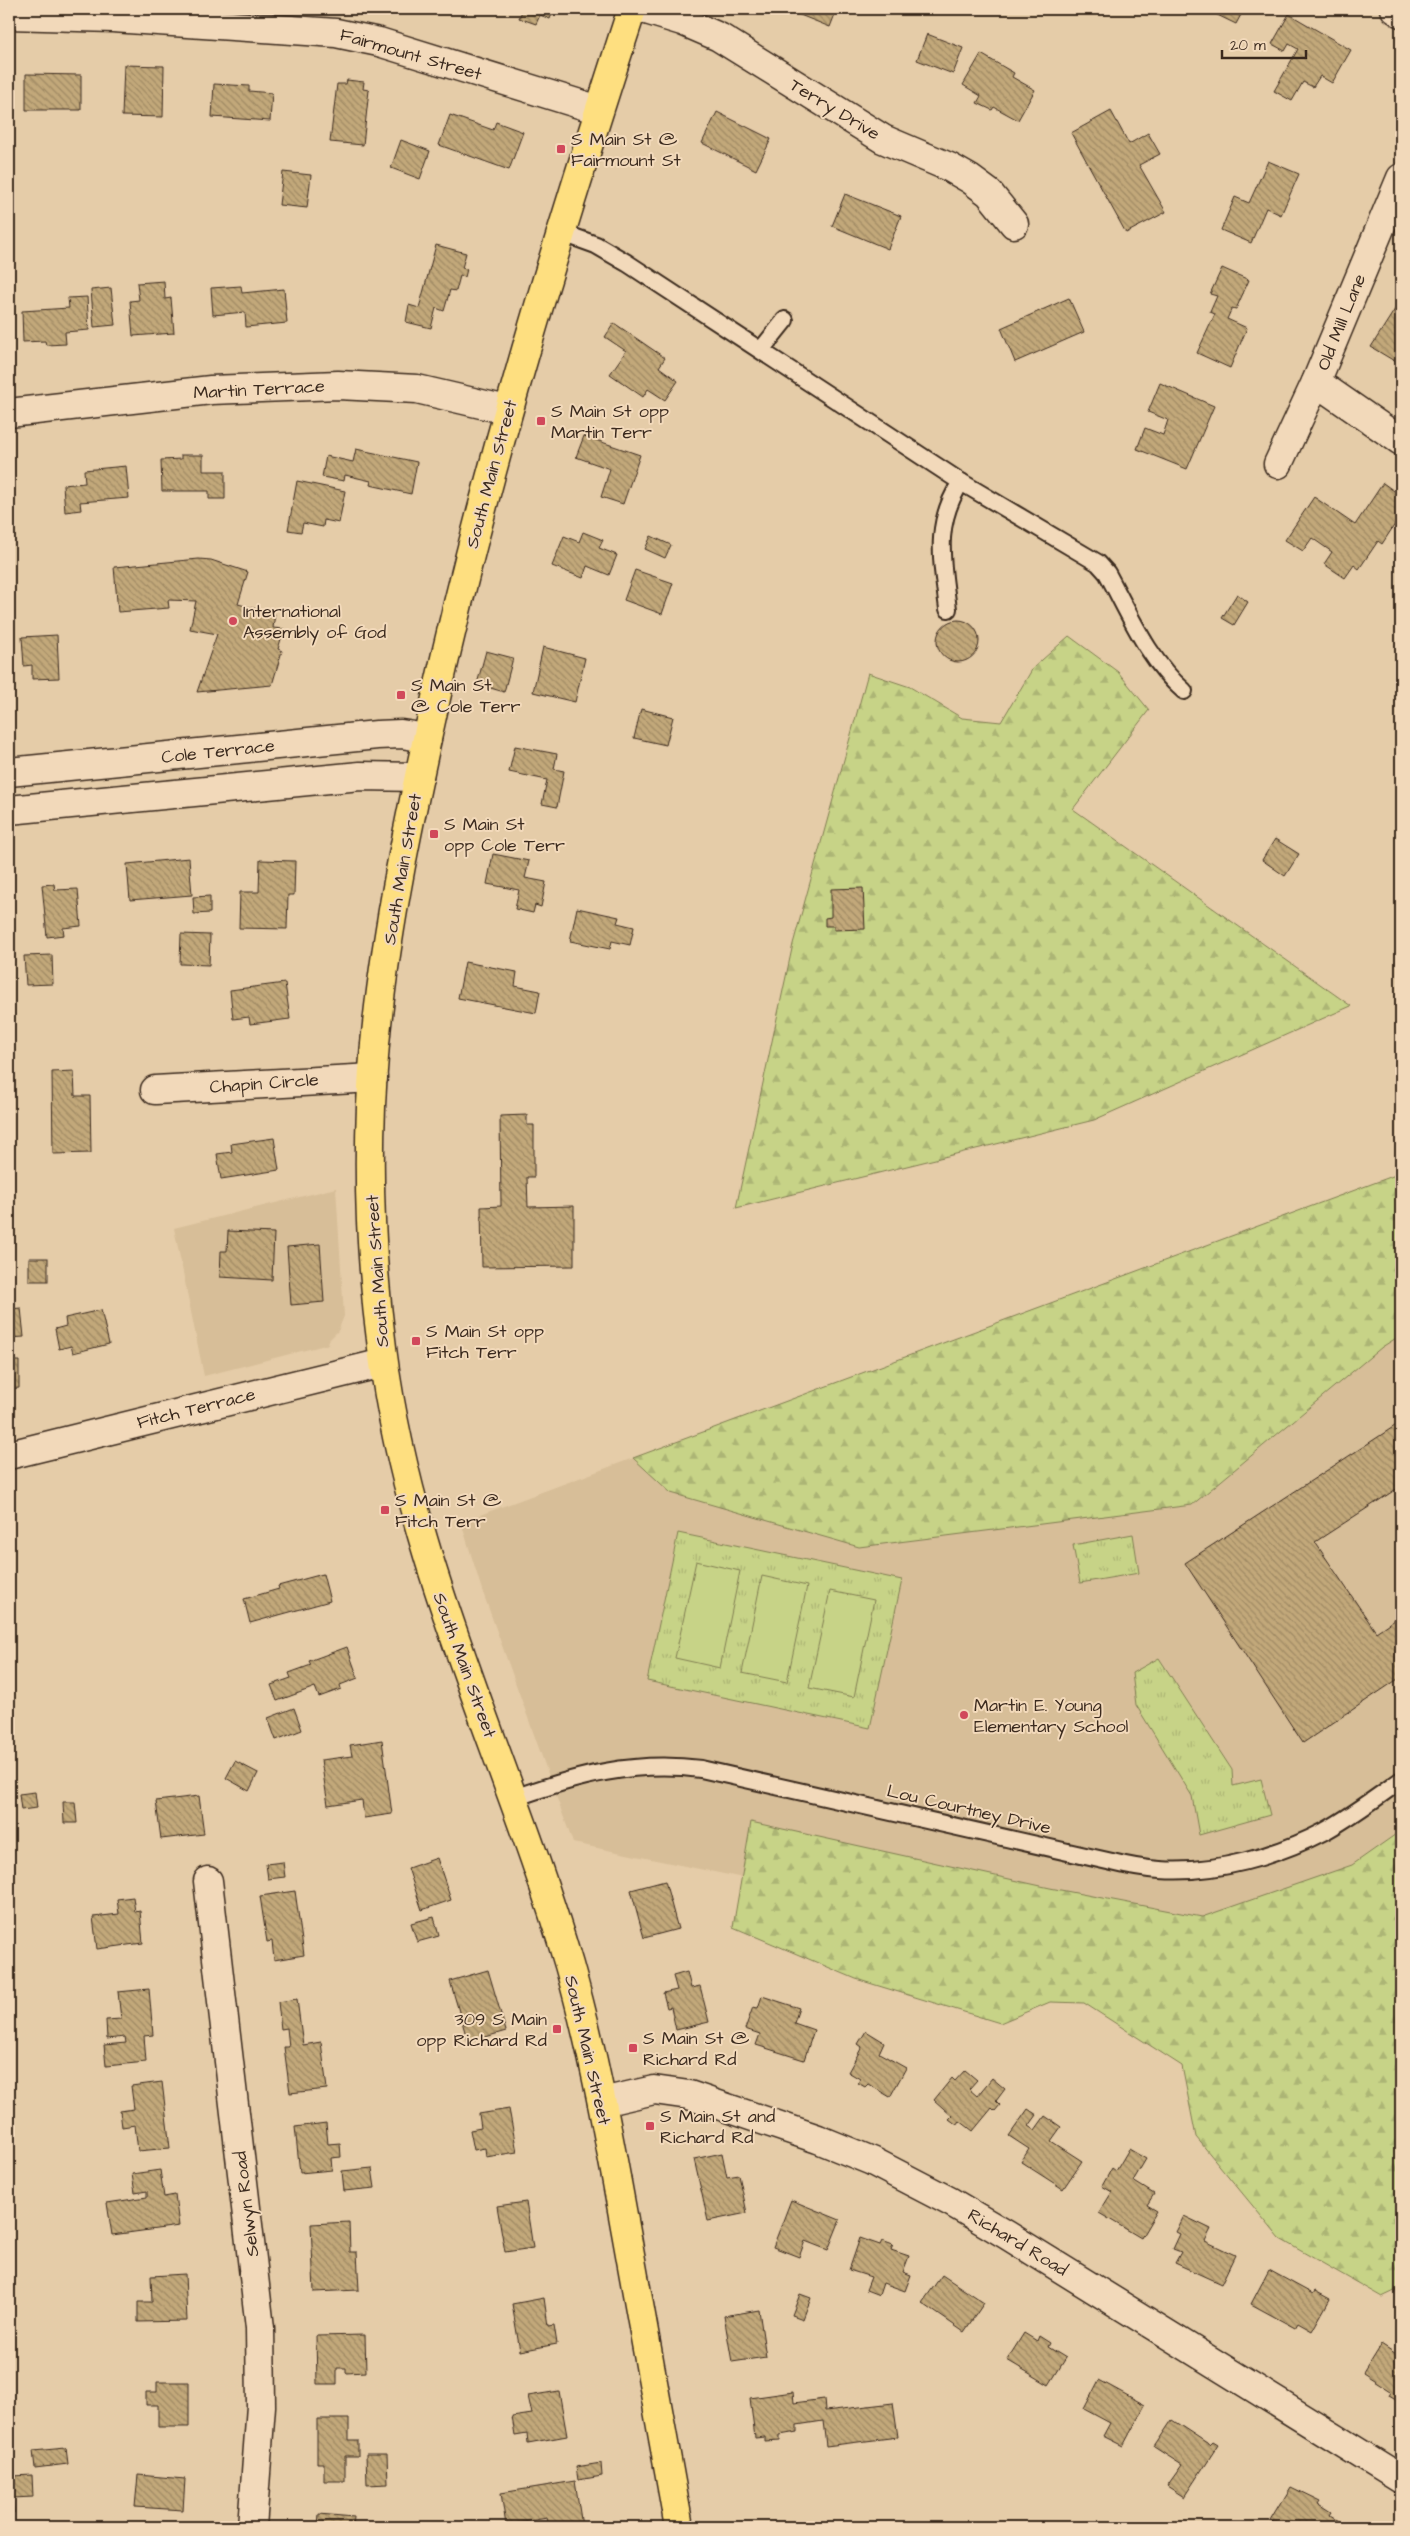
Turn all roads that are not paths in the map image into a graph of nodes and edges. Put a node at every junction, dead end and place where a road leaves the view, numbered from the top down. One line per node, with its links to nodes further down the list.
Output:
1 (632, 9): 6 (main road, South Main Street)
2 (643, 9): 8 (street, Terry Drive)
3 (1395, 9): 4 (street)
4 (1401, 13)
5 (9, 15): 6 (street, Fairmount Street)
6 (599, 110): 9 (main road, South Main Street)
7 (1401, 178): 12 (street, Old Mill Lane)
8 (1014, 224)
9 (560, 232): 11 (lane); 13 (main road, South Main Street)
10 (786, 320): 11 (lane)
11 (761, 350): 17 (lane)
12 (1316, 382): 15 (street); 16 (street, Old Mill Lane)
13 (507, 410): 14 (street, Martin Terrace); 20 (main road, South Main Street)
14 (9, 413)
15 (1401, 441)
16 (1278, 464)
17 (962, 482): 18 (lane); 19 (lane)
18 (948, 609)
19 (1184, 691)
20 (427, 738): 21 (street, Cole Terrace); 22 (main road, South Main Street)
21 (9, 772)
22 (419, 777): 23 (street); 24 (main road, South Main Street)
23 (9, 810)
24 (373, 1078): 25 (street, Chapin Circle); 26 (main road, South Main Street)
25 (155, 1090)
26 (384, 1363): 27 (street, Fitch Terrace); 29 (main road, South Main Street)
27 (9, 1454)
28 (1401, 1780): 29 (lane, Lou Courtney Drive)
29 (514, 1798): 31 (main road, South Main Street)
30 (208, 1881): 33 (street, Selwyn Road)
31 (602, 2102): 32 (street, Richard Road); 34 (main road, South Main Street)
32 (1401, 2479)
33 (252, 2527)
34 (679, 2527)

